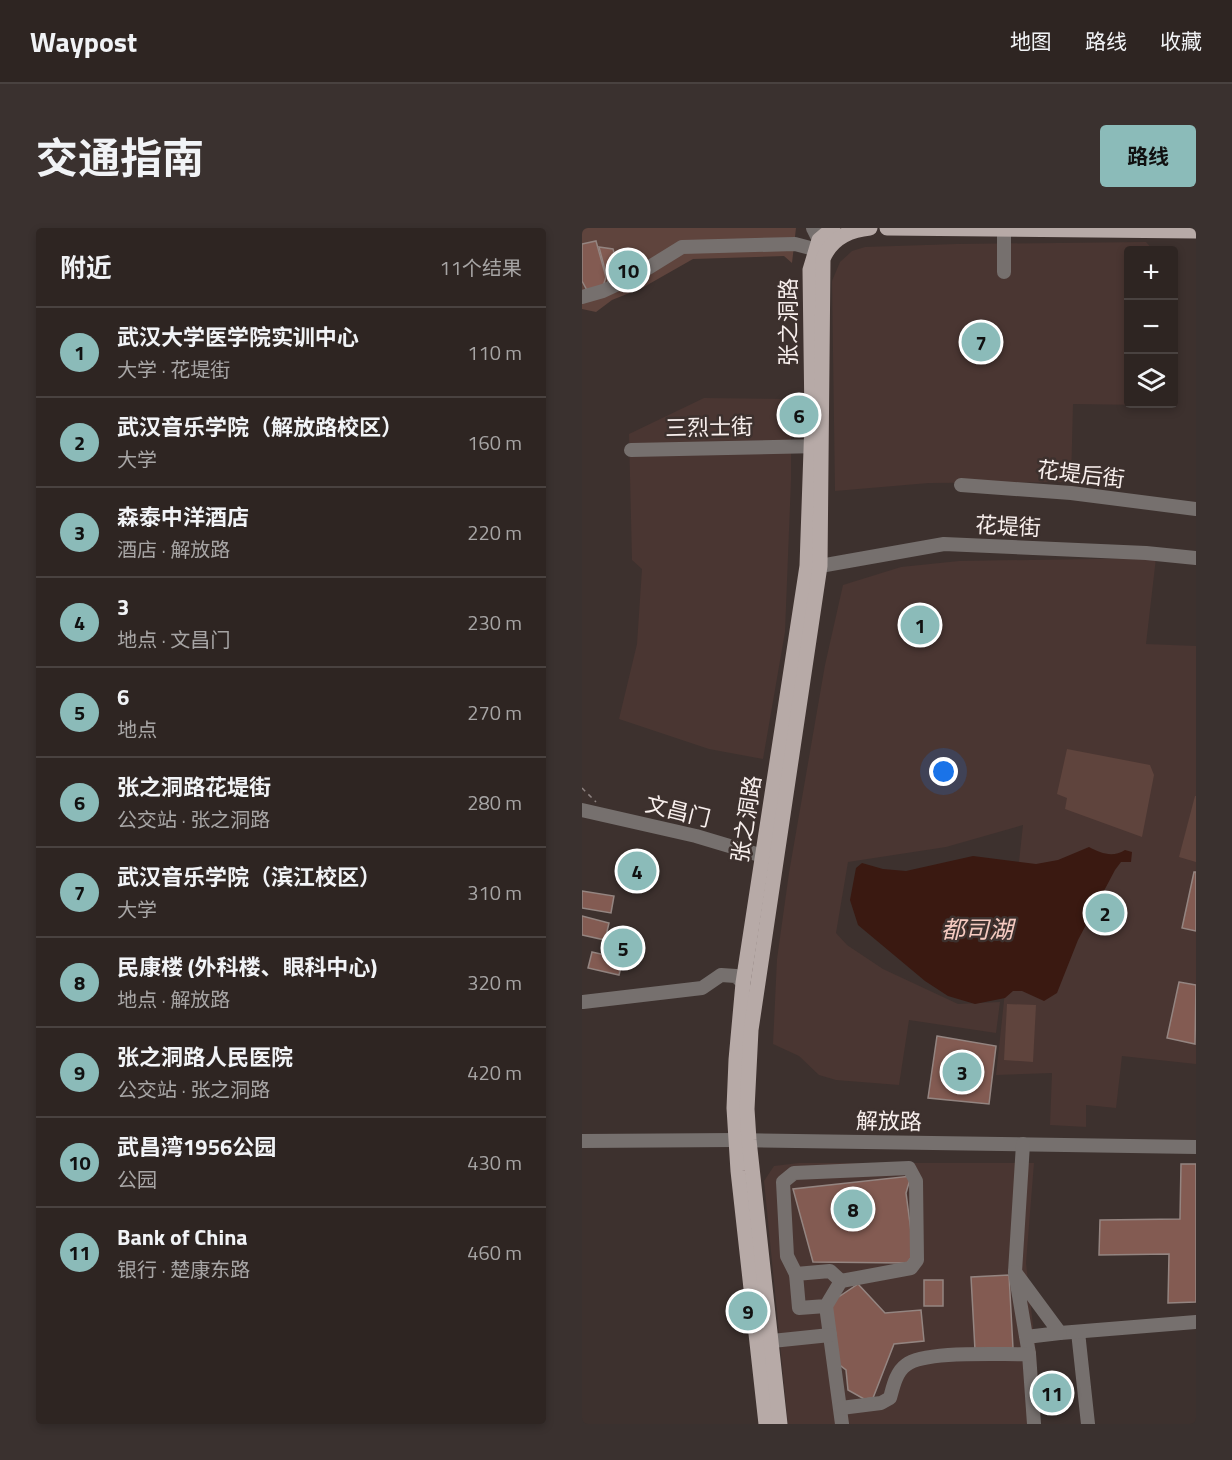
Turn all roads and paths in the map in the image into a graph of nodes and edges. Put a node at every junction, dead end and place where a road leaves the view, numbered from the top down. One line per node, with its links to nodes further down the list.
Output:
1 (870, 228): 5 (main road)
2 (887, 228): 3 (main road)
3 (1004, 229): 4 (main road); 7 (street)
4 (1196, 231)
5 (837, 233): 6 (main road); 9 (main road, 张之洞路)
6 (816, 239): 8 (street); 9 (main road, 张之洞路)
7 (1004, 272)
8 (582, 297)
9 (817, 446): 10 (street, 三烈士街); 14 (main road, 张之洞路); 16 (main road, 张之洞路)
10 (631, 450)
11 (961, 485): 12 (street, 花堤后街)
12 (1196, 510)
13 (1196, 558): 14 (street, 花堤街)
14 (820, 566): 19 (main road, 张之洞路)
15 (582, 810): 16 (street, 文昌门)
16 (763, 856): 17 (main road, 张之洞路)
17 (743, 983): 18 (street); 19 (main road, 张之洞路)
18 (583, 1002)
19 (742, 1140): 20 (street, 解放路); 21 (street, 解放路); 32 (main road, 张之洞路); 35 (main road, 张之洞路)
20 (582, 1141)
21 (1023, 1144): 22 (street, 解放路); 23 (street)
22 (1196, 1147)
23 (1015, 1272): 29 (street); 31 (street)
24 (796, 1274): 25 (street); 25 (street); 26 (street)
25 (841, 1281): 26 (street)
26 (826, 1306): 30 (street)
27 (1196, 1322): 28 (street)
28 (1078, 1332): 29 (street); 39 (street)
29 (1060, 1333): 31 (street)
30 (831, 1335): 32 (street); 34 (street)
31 (1026, 1337): 33 (street)
32 (772, 1341): 36 (main road, 张之洞路)
33 (1029, 1354): 34 (street); 38 (street)
34 (841, 1408): 37 (street)
35 (766, 1424)
36 (780, 1424)
37 (842, 1424)
38 (1034, 1424)
39 (1088, 1424)

